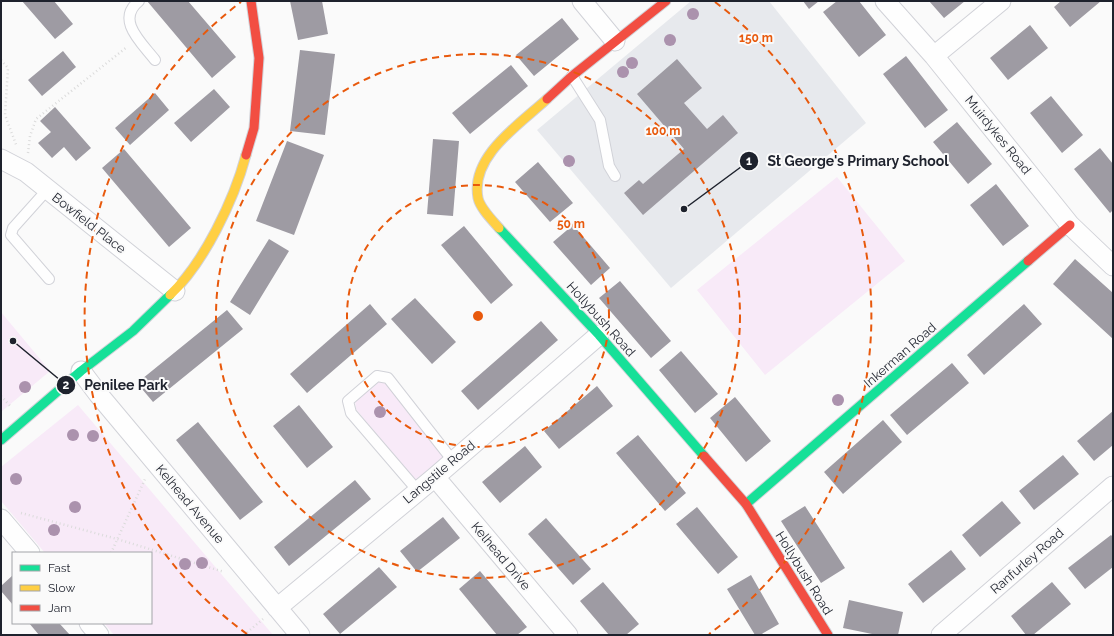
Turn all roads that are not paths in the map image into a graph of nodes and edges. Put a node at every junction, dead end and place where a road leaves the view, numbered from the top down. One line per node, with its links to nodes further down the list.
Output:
1 (139, 1): 9 (lane)
2 (251, 1): 17 (street)
3 (582, 1): 7 (street)
4 (666, 1): 7 (street)
5 (885, 1): 8 (street, Muirdykes Road)
6 (1001, 1): 8 (street)
7 (615, 41): 10 (street, Hollybush Road)
8 (934, 56): 14 (street, Muirdykes Road)
9 (155, 60)
10 (572, 76): 12 (lane); 18 (street, Hollybush Road)
11 (1, 159): 13 (street, Bowfield Place)
12 (615, 176)
13 (47, 190): 16 (lane); 17 (street, Bowfield Place)
14 (1070, 225): 15 (street, Muirdykes Road); 25 (street, Inkerman Road)
15 (1113, 266)
16 (49, 279)
17 (175, 291): 19 (street)
18 (599, 335): 21 (street, Langstile Road); 25 (street, Hollybush Road)
19 (81, 372): 20 (street); 28 (street, Kelhead Avenue)
20 (1, 440)
21 (453, 460): 22 (street, Langstile Road); 24 (lane)
22 (435, 477): 24 (street, Langstile Road); 32 (street, Kelhead Drive)
23 (1113, 486): 34 (street, Ranfurley Road)
24 (418, 491): 28 (street, Langstile Road)
25 (746, 504): 33 (street, Hollybush Road)
26 (8, 515): 27 (street)
27 (29, 552)
28 (277, 608): 31 (street, Kelhead Avenue)
29 (90, 624): 30 (street)
30 (99, 635)
31 (300, 635)
32 (568, 635)
33 (828, 635)
34 (941, 635)

